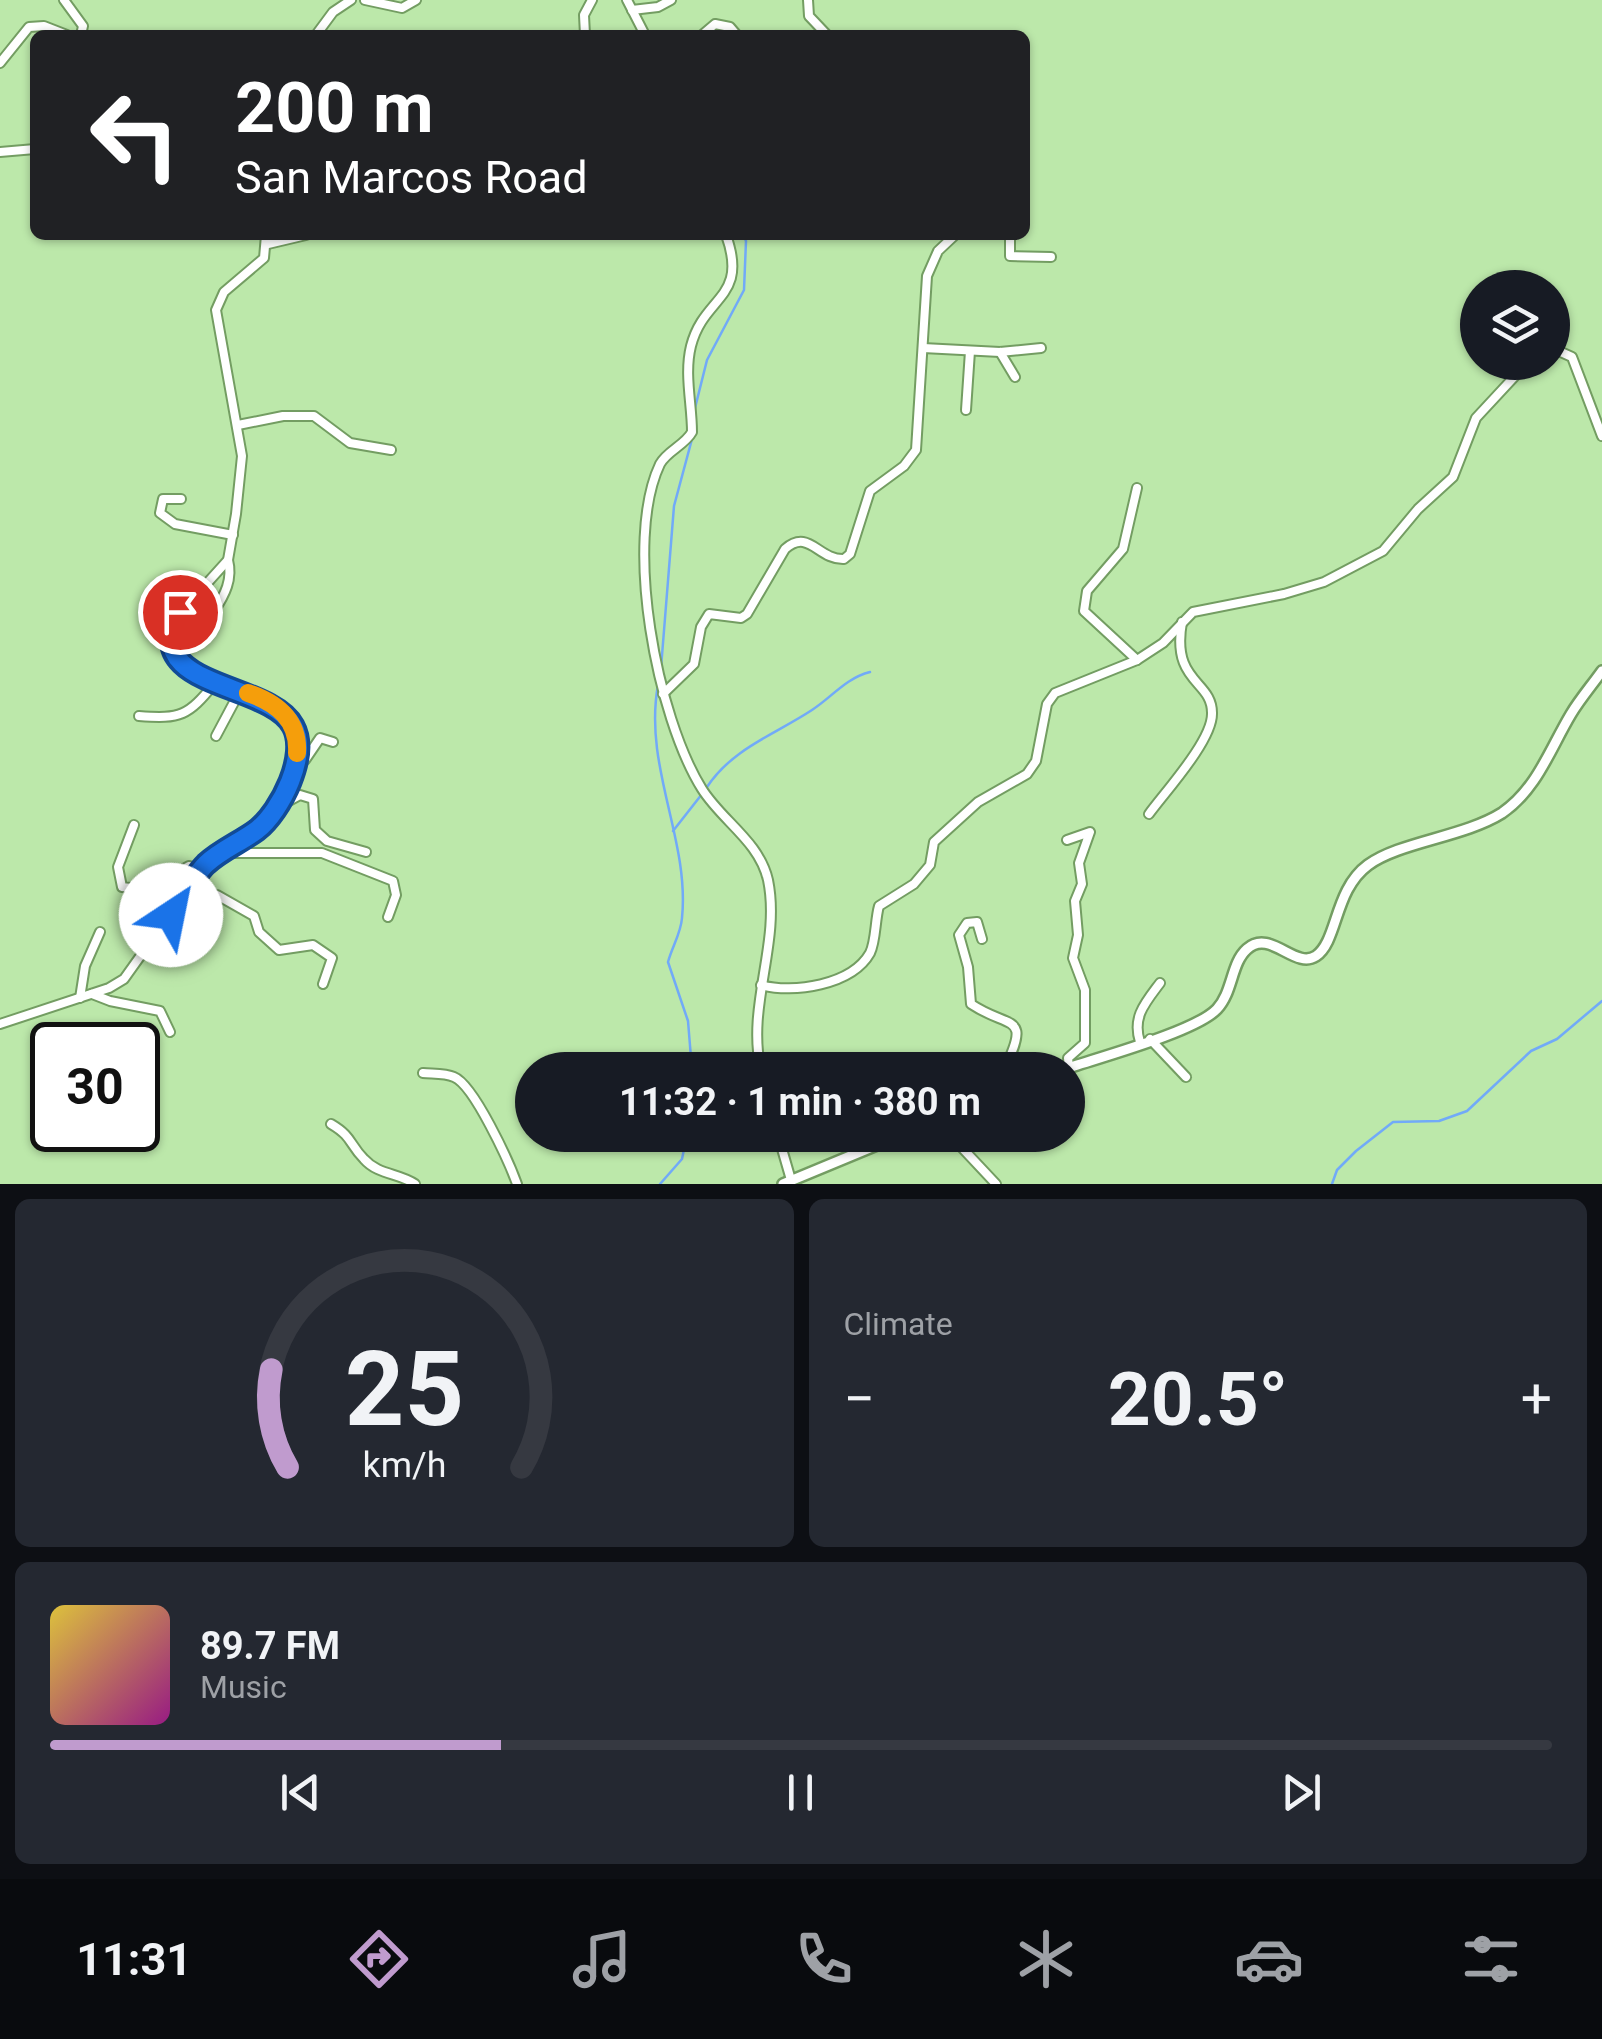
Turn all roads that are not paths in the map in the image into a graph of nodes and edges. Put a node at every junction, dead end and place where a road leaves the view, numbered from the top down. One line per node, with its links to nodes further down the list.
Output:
1 (64, 0): 11 (street)
2 (351, 0): 12 (street)
3 (364, 0): 4 (street)
4 (416, 0)
5 (592, 0): 13 (street)
6 (627, 0): 9 (street)
7 (671, 0): 9 (street)
8 (808, 0): 17 (street)
9 (632, 10): 14 (street)
10 (54, 30): 18 (street)
11 (82, 30)
12 (320, 30)
13 (585, 30)
14 (642, 30)
15 (708, 30): 16 (street)
16 (733, 30)
17 (822, 30)
18 (0, 63)
19 (30, 149): 20 (street)
20 (0, 152)
21 (267, 240): 34 (street)
22 (728, 240): 47 (street)
23 (950, 240): 26 (street)
24 (1010, 240): 25 (street)
25 (1051, 258)
26 (924, 348): 28 (street); 47 (street)
27 (1041, 348): 29 (street)
28 (970, 350): 29 (street); 33 (street)
29 (1000, 352): 31 (street)
30 (1570, 356): 35 (street)
31 (1015, 376)
32 (1511, 380): 42 (street)
33 (966, 410)
34 (238, 426): 36 (street); 39 (street)
35 (1602, 436)
36 (391, 450)
37 (1137, 488): 43 (street)
38 (181, 498): 39 (street)
39 (233, 535): 40 (street)
40 (228, 560): 41 (street); 45 (street)
41 (214, 611)
42 (1182, 622): 43 (street); 53 (street)
43 (1137, 660): 65 (street)
44 (1602, 671): 70 (street)
45 (214, 684): 46 (street); 48 (street)
46 (240, 691): 49 (street); 51 (street)
47 (663, 694): 65 (street)
48 (139, 716)
49 (216, 736)
50 (333, 742): 51 (street)
51 (297, 758): 52 (street)
52 (274, 809): 56 (street); 57 (street)
53 (1150, 814)
54 (134, 825): 58 (street)
55 (1066, 840): 73 (street)
56 (366, 852)
57 (222, 853): 58 (street); 60 (street)
58 (202, 870): 59 (street)
59 (171, 915): 63 (street); 66 (street)
60 (388, 916)
61 (100, 932): 67 (street)
62 (982, 939): 72 (street)
63 (324, 984)
64 (1160, 984): 70 (street)
65 (761, 985): 71 (street)
66 (92, 994): 67 (street); 69 (street)
67 (80, 998): 68 (street)
68 (0, 1024)
69 (170, 1032)
70 (1145, 1041): 74 (street); 76 (street)
71 (759, 1052)
72 (1014, 1052)
73 (1075, 1052)
74 (1085, 1062)
75 (423, 1073): 83 (street)
76 (1186, 1077)
77 (332, 1124): 82 (street)
78 (783, 1152): 81 (street)
79 (862, 1152): 81 (street)
80 (966, 1152): 84 (street)
81 (792, 1182)
82 (415, 1184)
83 (517, 1184)
84 (996, 1184)

